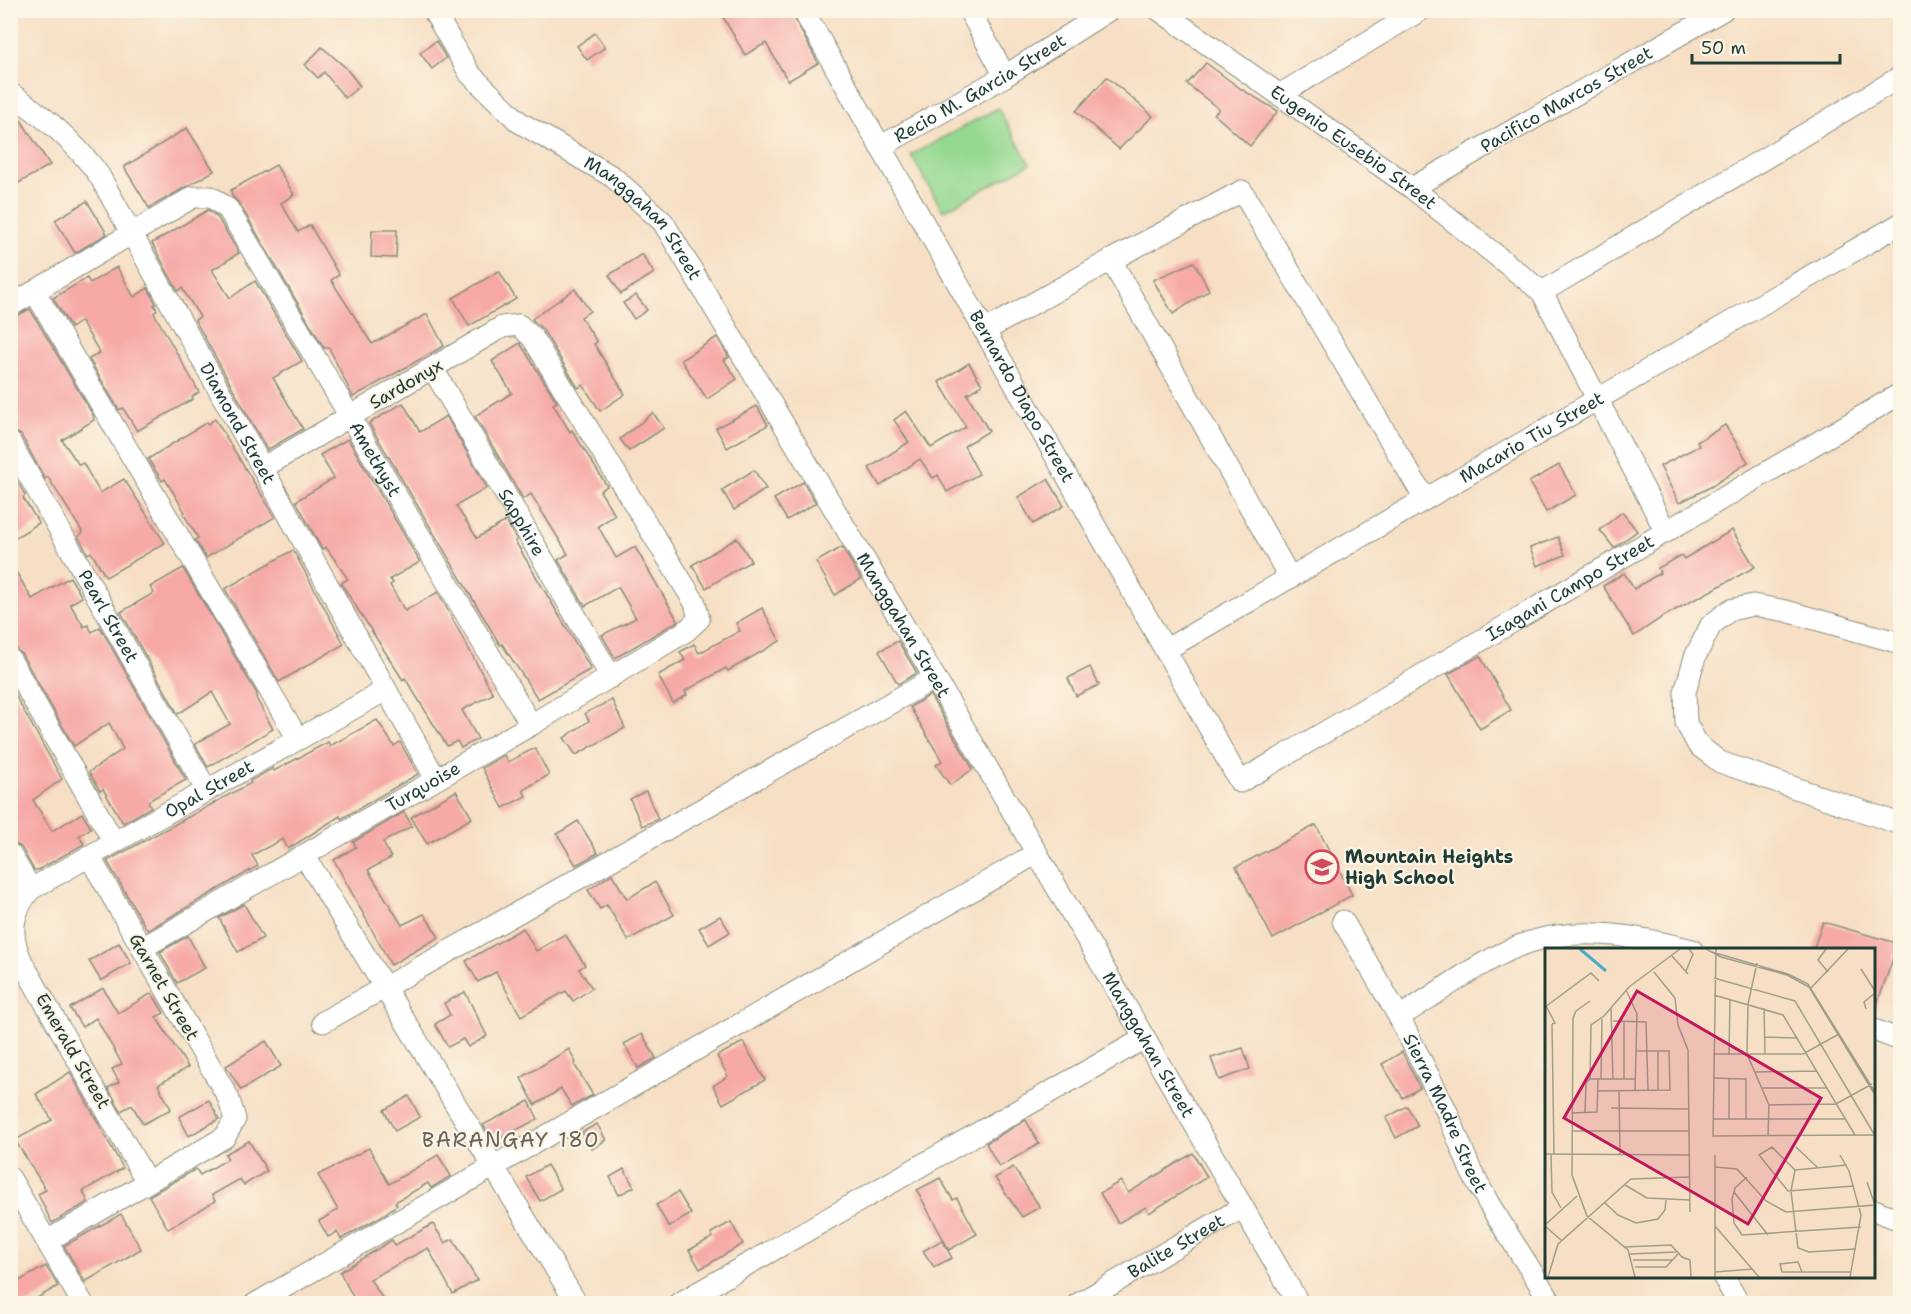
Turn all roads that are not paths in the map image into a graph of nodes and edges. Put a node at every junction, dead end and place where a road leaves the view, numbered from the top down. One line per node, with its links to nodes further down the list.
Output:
1 (433, 10): 35 (street, Manggahan Street)
2 (803, 10): 12 (street, Bernardo Diapo Street)
3 (969, 10): 8 (street)
4 (1109, 10): 8 (street, Recio M. Garcia Street)
5 (1159, 10): 11 (street, Eugenio Eusebio Street)
6 (1421, 10): 11 (street)
7 (1724, 10): 13 (street, Pacifico Marcos Street)
8 (1005, 76): 12 (street, Recio M. Garcia Street)
9 (1900, 77): 18 (street)
10 (10, 93): 15 (street, Diamond Street)
11 (1279, 95): 13 (street, Eugenio Eusebio Street)
12 (880, 147): 20 (street, Bernardo Diapo Street)
13 (1412, 188): 18 (street, Eugenio Eusebio Street)
14 (1900, 224): 23 (street, Macario Tiu Street)
15 (132, 234): 17 (street); 24 (street, Amethyst); 26 (street, Diamond Street)
16 (1111, 260): 20 (street); 27 (street); 29 (street)
17 (35, 292): 19 (street); 38 (street)
18 (1542, 292): 23 (street, Eugenio Eusebio Street)
19 (10, 306)
20 (984, 331): 32 (street, Bernardo Diapo Street)
21 (433, 369): 24 (street, Sardonyx); 30 (street, Sardonyx); 34 (street, Sapphire)
22 (1900, 394): 28 (street, Isagani Campo Street)
23 (1596, 400): 27 (street, Macario Tiu Street); 28 (street, Eugenio Eusebio Street)
24 (349, 417): 26 (street, Sardonyx); 37 (street, Amethyst)
25 (10, 442): 41 (street, Pearl Street)
26 (264, 467): 36 (street, Diamond Street)
27 (1425, 499): 29 (street, Macario Tiu Street)
28 (1666, 532): 40 (street, Isagani Campo Street)
29 (1290, 578): 32 (street, Macario Tiu Street)
30 (699, 619): 34 (street, Turquoise)
31 (1900, 643): 42 (street)
32 (1165, 650): 40 (street, Bernardo Diapo Street)
33 (10, 659): 43 (street)
34 (611, 677): 37 (street, Turquoise)
35 (935, 678): 44 (street, Manggahan Street); 52 (street)
36 (386, 690): 38 (street, Opal Street); 39 (street, Diamond Street)
37 (531, 725): 39 (street, Turquoise)
38 (298, 739): 41 (street, Opal Street)
39 (436, 779): 46 (street, Turquoise)
40 (1240, 782)
41 (207, 791): 43 (street, Opal Street)
42 (1900, 824)
43 (114, 842): 47 (street, Opal Street)
44 (1037, 853): 56 (street, Manggahan Street); 58 (street)
45 (10, 854): 48 (street)
46 (304, 855): 50 (street, Turquoise); 52 (street)
47 (89, 856): 48 (street, Opal Street); 50 (street, Garnet Street)
48 (31, 889): 60 (street, Emerald Street)
49 (1343, 921): 53 (street, Sierra Madre Street)
50 (142, 948): 60 (street, Garnet Street)
51 (1684, 948): 53 (street)
52 (384, 988): 54 (street); 58 (street)
53 (1398, 1017): 72 (street, Sierra Madre Street)
54 (323, 1022)
55 (1875, 1030): 57 (street)
56 (1145, 1038): 61 (street, Manggahan Street); 69 (street)
57 (1900, 1040)
58 (493, 1166): 67 (street); 68 (street)
59 (10, 1178): 64 (street)
60 (147, 1182): 64 (street)
61 (1243, 1207): 70 (street, Balite Street); 71 (street, Manggahan Street)
62 (1875, 1210): 63 (street)
63 (1900, 1221)
64 (47, 1241): 66 (street)
65 (1724, 1278): 73 (street)
66 (83, 1304)
67 (255, 1304)
68 (577, 1304)
69 (678, 1304)
70 (1078, 1304)
71 (1299, 1304)
72 (1552, 1304)
73 (1739, 1304)

